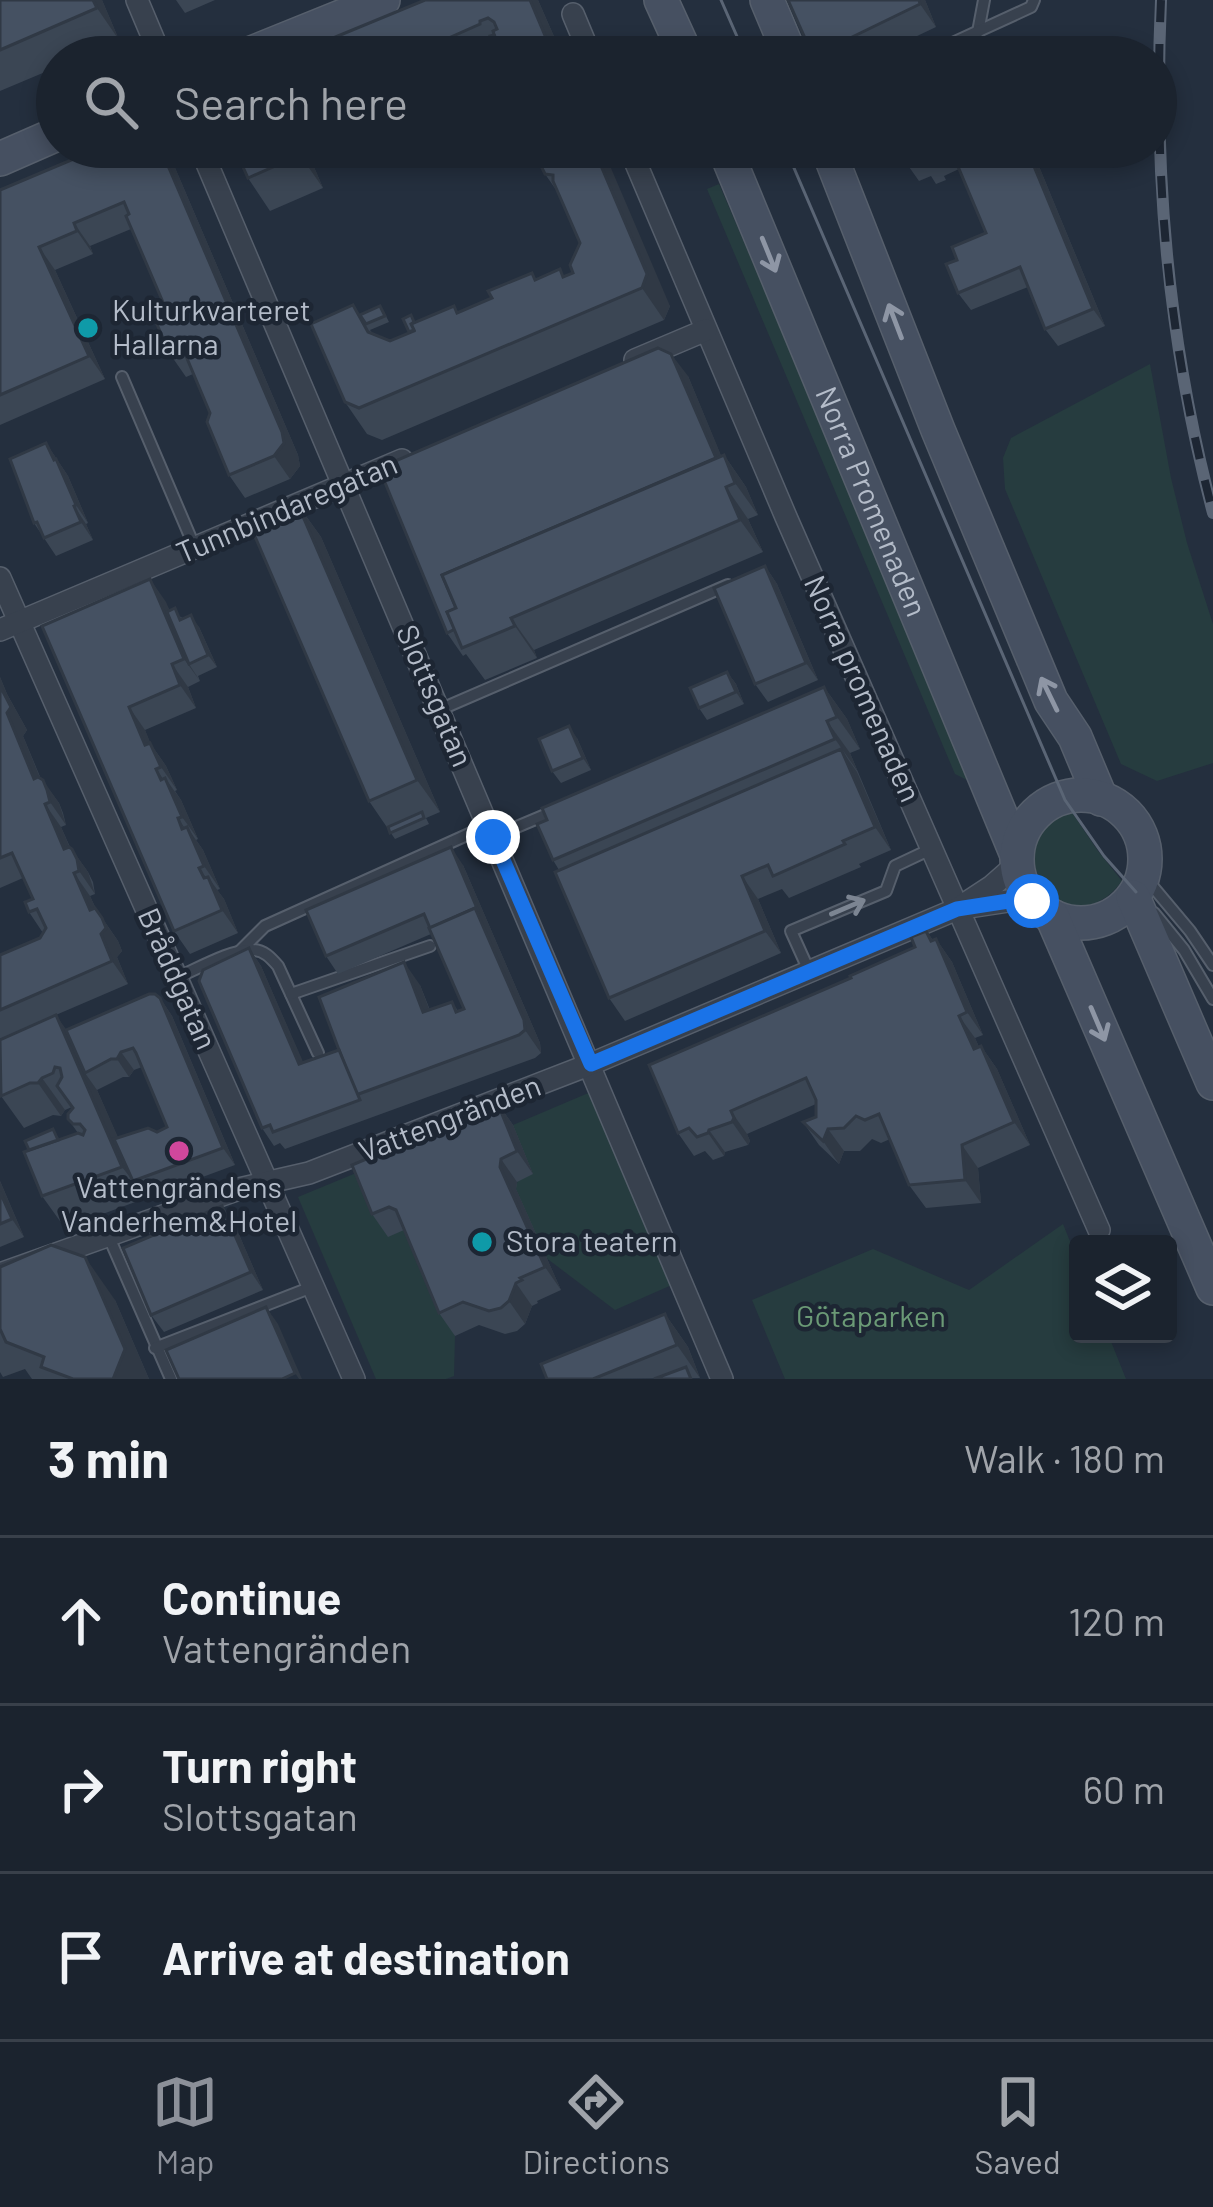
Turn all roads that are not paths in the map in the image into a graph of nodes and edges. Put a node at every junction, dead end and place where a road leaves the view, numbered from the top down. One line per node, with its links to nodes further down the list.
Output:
1 (137, 0): 9 (street)
2 (383, 0): 10 (main road)
3 (662, 0): 12 (main road)
4 (767, 0): 13 (main road)
5 (984, 0): 8 (lane)
6 (1034, 0): 8 (lane)
7 (573, 14): 11 (street)
8 (978, 32): 14 (lane)
9 (152, 36)
10 (294, 36)
11 (582, 36)
12 (678, 36)
13 (782, 36)
14 (969, 36)
15 (36, 143): 16 (main road)
16 (0, 159)
17 (209, 168): 25 (street, Slottsgatan)
18 (638, 168): 21 (street, Norra promenaden)
19 (733, 168): 35 (main road, Norra Promenaden, one-way to 35)
20 (835, 168): 31 (main road, one-way to 20)
21 (706, 330): 22 (street); 34 (street, Norra promenaden)
22 (621, 367)
23 (122, 377): 26 (lane)
24 (428, 448): 25 (street, Tunnbindaregatan)
25 (343, 484): 26 (street, Tunnbindaregatan); 30 (street, Slottsgatan)
26 (195, 548): 29 (street, Tunnbindaregatan)
27 (0, 578): 29 (street, Bråddgatan)
28 (743, 579): 30 (lane)
29 (10, 626): 43 (street, Bråddgatan)
30 (439, 710): 33 (street, Slottsgatan)
31 (1101, 799): 35 (main road); 36 (main road)
32 (578, 801): 33 (lane)
33 (491, 831): 40 (lane); 47 (street, Slottsgatan)
34 (932, 849): 37 (street, Norra promenaden); 42 (lane, one-way to 34)
35 (1017, 859): 37 (street, Vattengränden); 38 (main road)
36 (1137, 888): 38 (main road); 41 (lane); 45 (lane); 48 (main road)
37 (957, 909): 38 (street, Vattengränden); 42 (street, Vattengränden); 50 (street, Norra promenaden)
38 (1042, 909): 54 (main road, one-way to 54)
39 (430, 946): 44 (lane)
40 (240, 951): 43 (lane); 44 (lane)
41 (1213, 964)
42 (810, 973): 47 (street, Vattengränden)
43 (173, 988): 49 (street, Bråddgatan)
44 (291, 994): 46 (lane)
45 (1213, 999)
46 (318, 1053)
47 (591, 1064): 49 (street, Vattengränden); 58 (street, Slottsgatan)
48 (1213, 1083)
49 (266, 1183): 51 (street, Vattengränden); 53 (street, Bråddgatan)
50 (1099, 1230)
51 (108, 1235): 52 (street, Vattengränden); 55 (lane)
52 (0, 1274)
53 (315, 1286): 55 (lane); 57 (street, Bråddgatan)
54 (1213, 1288)
55 (155, 1348): 56 (lane)
56 (170, 1379)
57 (354, 1379)
58 (722, 1379)

